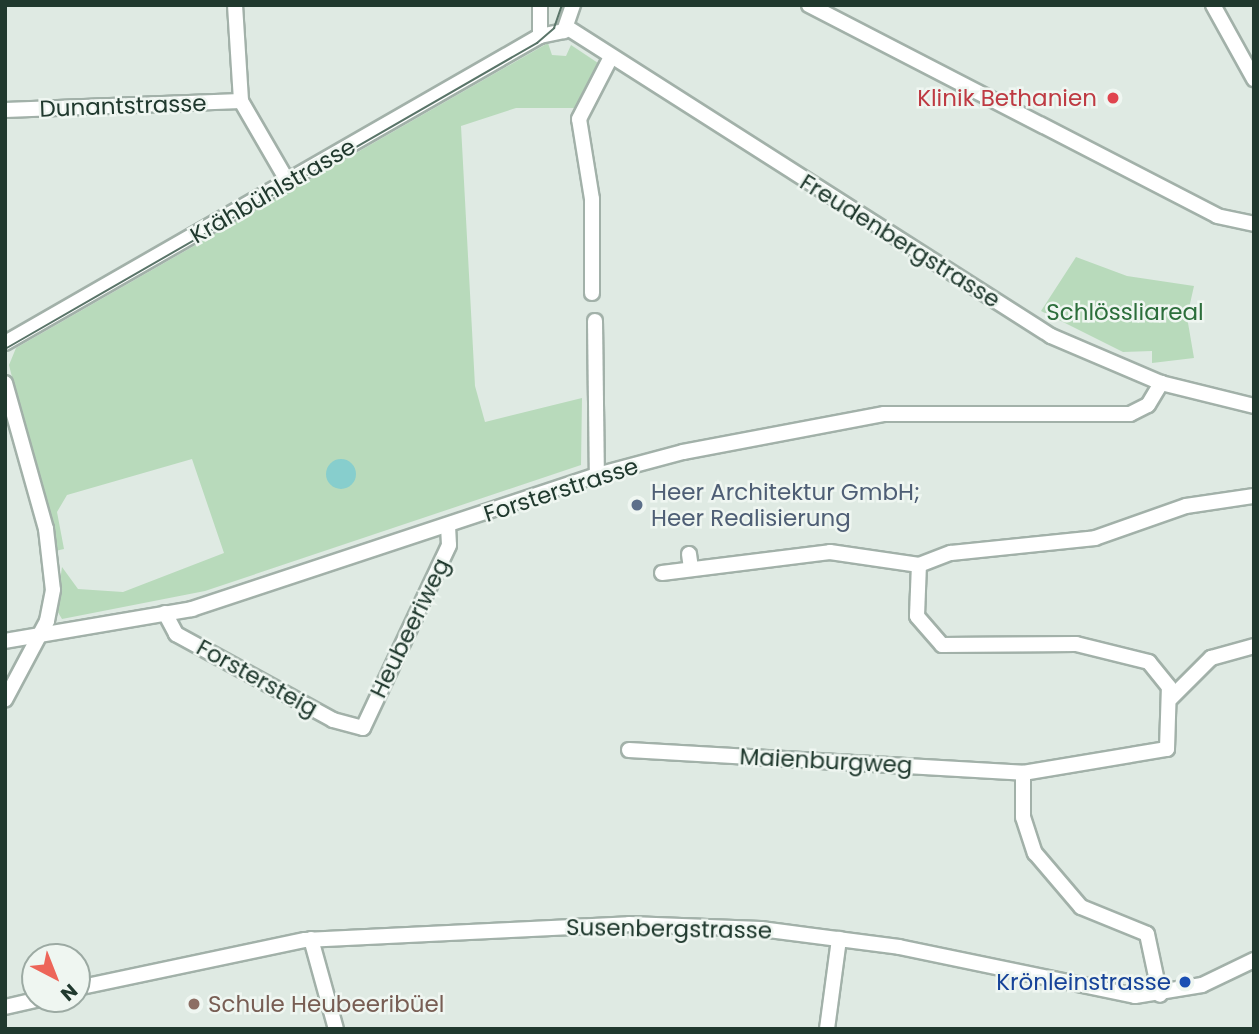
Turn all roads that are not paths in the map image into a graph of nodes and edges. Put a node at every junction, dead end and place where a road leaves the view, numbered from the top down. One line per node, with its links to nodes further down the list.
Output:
1 (235, 5): 10 (street)
2 (540, 5): 7 (street)
3 (573, 5): 6 (street)
4 (809, 5): 13 (street)
5 (1213, 5): 9 (street)
6 (568, 28): 7 (street, Krähbühlstrasse); 8 (street, Freudenbergstrasse)
7 (540, 36): 12 (street, Krähbühlstrasse)
8 (611, 57): 14 (street); 18 (street, Freudenbergstrasse)
9 (1254, 79)
10 (241, 101): 11 (street, Dunantstrasse); 12 (street)
11 (5, 110)
12 (288, 182): 16 (street, Krähbühlstrasse)
13 (1254, 224)
14 (592, 293)
15 (595, 321): 20 (street)
16 (5, 344)
17 (5, 383): 26 (street)
18 (1161, 383): 19 (street, Freudenbergstrasse); 20 (street, Forsterstrasse)
19 (1254, 405)
20 (597, 475): 22 (street, Forsterstrasse)
21 (1254, 496): 23 (street)
22 (448, 527): 25 (street, Forsterstrasse); 31 (street, Heubeeriweg)
23 (919, 565): 24 (street); 29 (street)
24 (662, 573)
25 (165, 612): 26 (street, Forsterstrasse); 31 (street, Forstersteig)
26 (41, 635): 27 (street, Forsterstrasse); 30 (street)
27 (5, 641)
28 (1254, 646): 29 (street)
29 (1171, 698): 33 (street)
30 (5, 700)
31 (363, 728)
32 (629, 750): 33 (street, Maienburgweg)
33 (1023, 772): 38 (street)
34 (312, 939): 35 (street, Susenbergstrasse); 37 (street, Susenbergstrasse); 39 (street)
35 (839, 939): 38 (street, Susenbergstrasse); 40 (street)
36 (1254, 960): 38 (street, Susenbergstrasse)
37 (91, 985)
38 (1160, 995)
39 (336, 1029)
40 (827, 1029)

